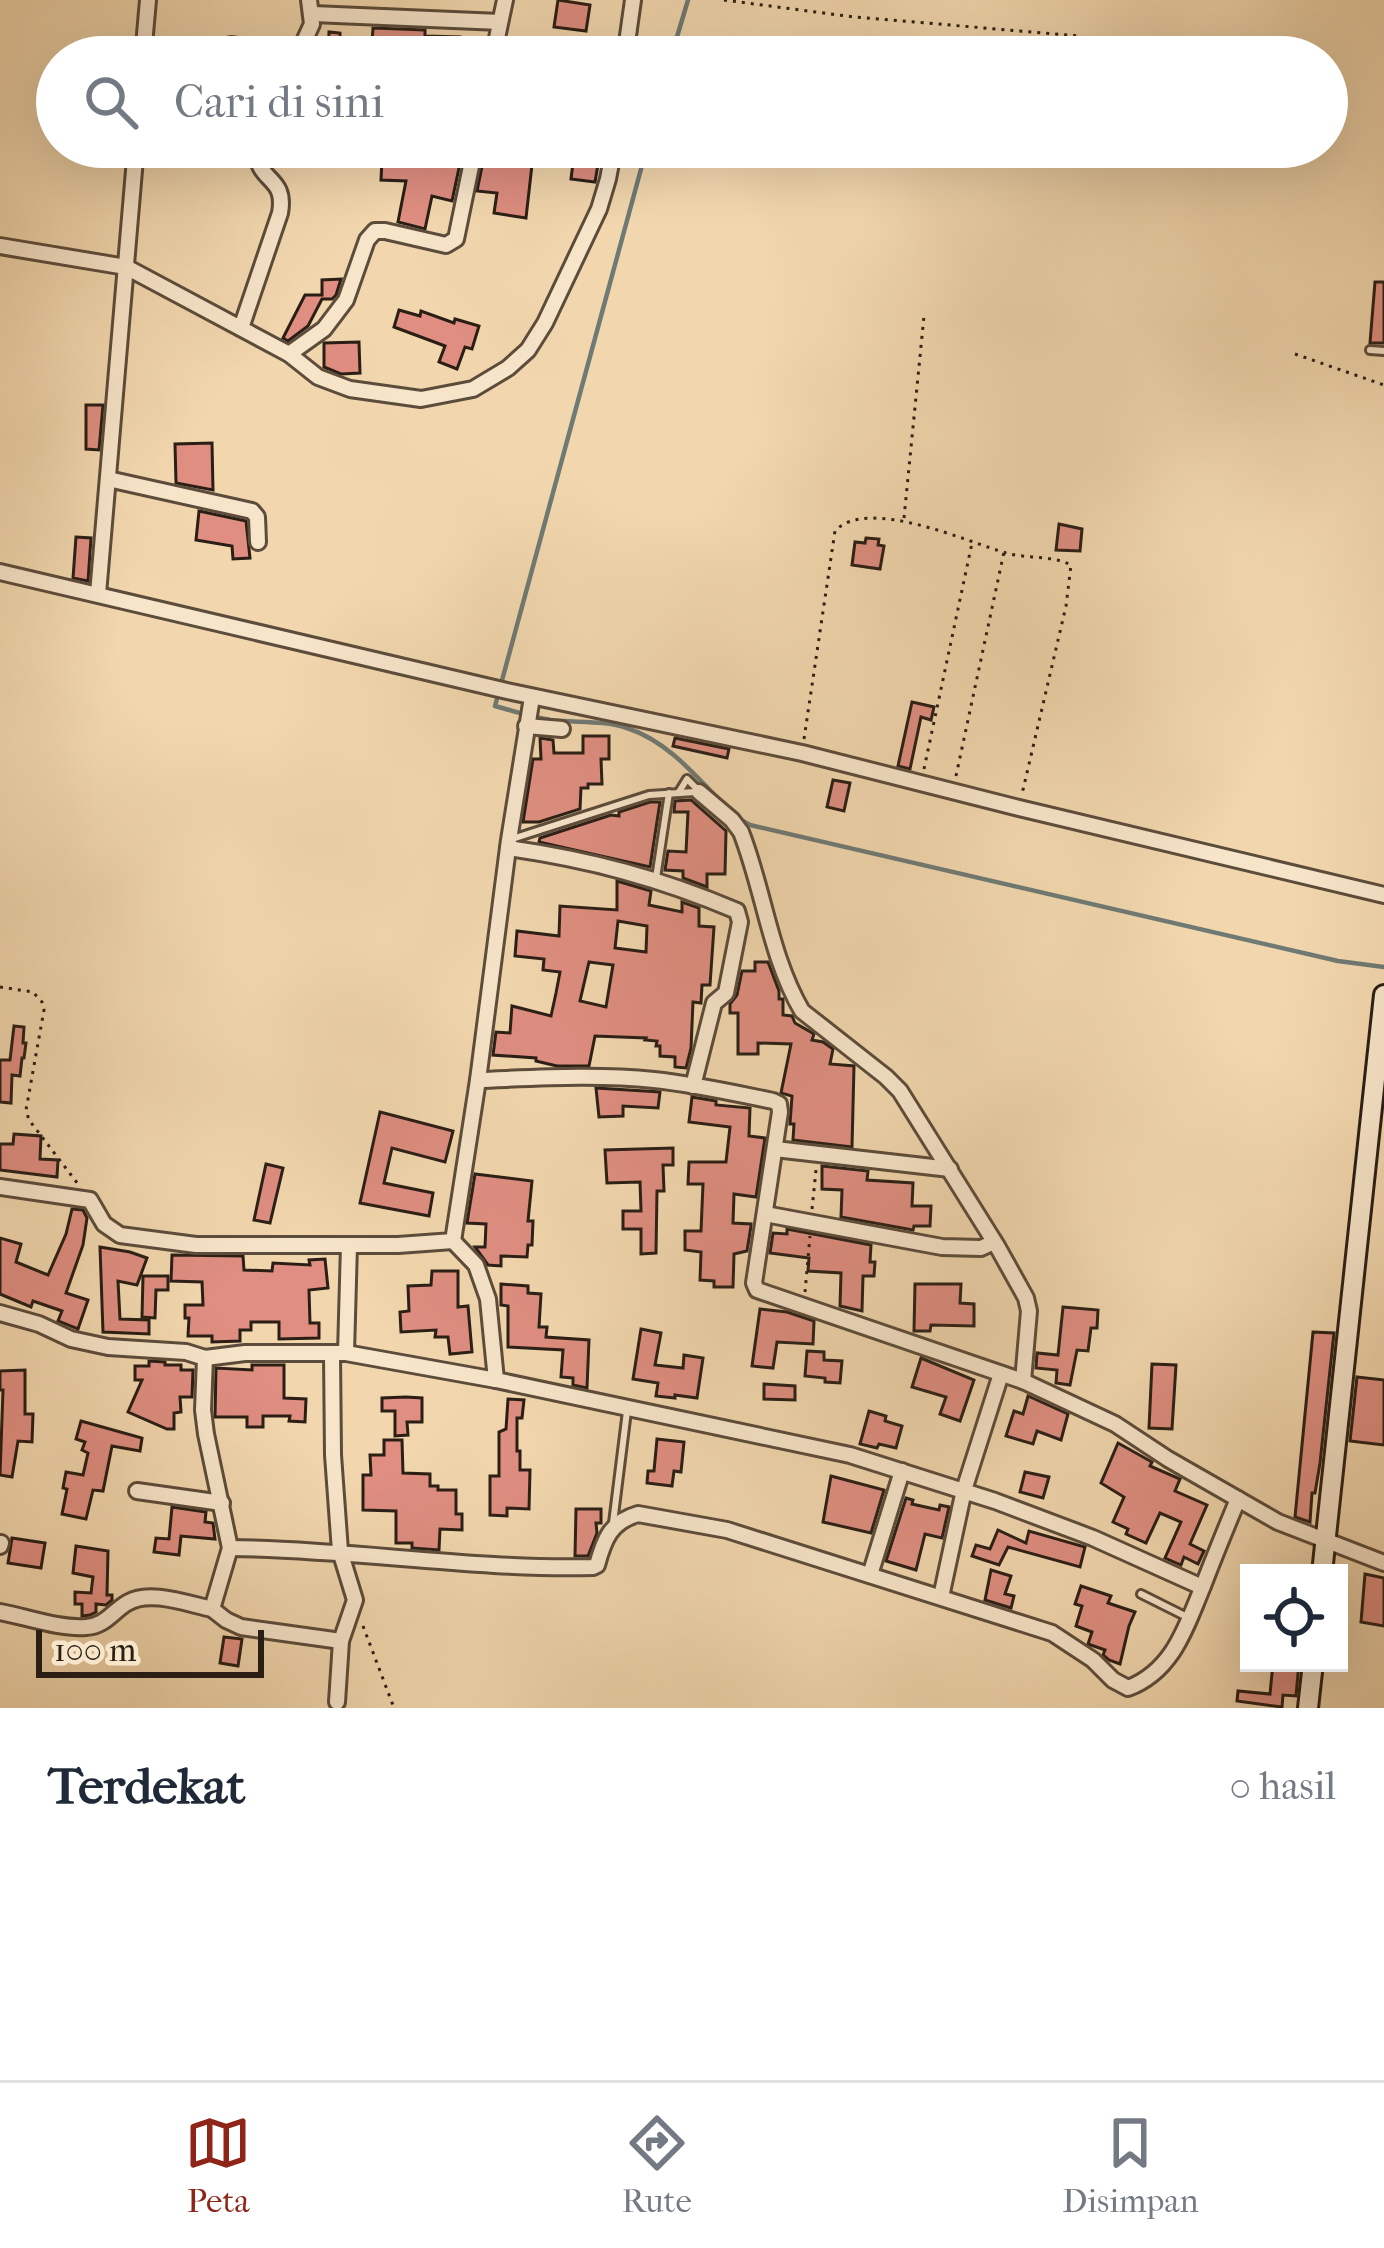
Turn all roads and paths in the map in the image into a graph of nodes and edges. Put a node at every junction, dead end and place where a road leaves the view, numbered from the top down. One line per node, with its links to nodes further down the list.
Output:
1 (148, 0): 7 (street)
2 (505, 0): 6 (street)
3 (633, 0): 9 (street)
4 (724, 0): 10 (path)
5 (311, 7): 6 (street)
6 (500, 22): 8 (street)
7 (145, 36)
8 (497, 36)
9 (629, 36)
10 (1080, 36)
11 (134, 168): 16 (street)
12 (262, 168): 18 (street)
13 (471, 168): 21 (street)
14 (610, 168): 21 (street)
15 (0, 246): 16 (street)
16 (126, 267): 18 (street); 24 (street)
17 (925, 316): 25 (path)
18 (241, 328): 21 (street)
19 (1370, 350): 20 (lane)
20 (1384, 351)
21 (289, 354)
22 (1294, 354): 23 (path)
23 (1384, 385)
24 (108, 478): 26 (street); 30 (street)
25 (904, 520): 27 (path); 33 (path)
26 (258, 542)
27 (973, 542): 28 (path); 34 (path)
28 (1004, 552): 35 (path); 38 (path)
29 (0, 572): 30 (street)
30 (98, 594): 31 (street)
31 (529, 713): 32 (street); 33 (street); 39 (street)
32 (562, 729)
33 (802, 753): 34 (street)
34 (921, 782): 35 (street)
35 (953, 790): 38 (street)
36 (699, 792): 37 (lane); 48 (street)
37 (669, 793): 39 (lane); 40 (lane)
38 (1019, 808): 41 (street)
39 (509, 844): 40 (street); 44 (street)
40 (656, 879): 45 (street)
41 (1384, 895)
42 (0, 987): 50 (path)
43 (1384, 995): 46 (main road)
44 (478, 1080): 45 (street); 52 (street)
45 (692, 1086): 47 (street)
46 (1377, 1116): 68 (main road)
47 (775, 1149): 48 (street); 51 (street)
48 (950, 1168): 53 (street)
49 (0, 1187): 50 (street)
50 (90, 1200): 54 (street)
51 (765, 1214): 53 (street); 58 (street)
52 (453, 1241): 54 (street); 59 (street)
53 (994, 1241): 60 (street)
54 (349, 1245): 56 (street)
55 (0, 1312): 57 (street)
56 (339, 1354): 57 (street); 59 (street); 70 (street)
57 (206, 1358): 66 (street)
58 (1001, 1374): 60 (street); 63 (street)
59 (496, 1380): 61 (street)
60 (1023, 1382): 65 (street)
61 (628, 1407): 62 (street); 67 (lane)
62 (902, 1471): 63 (street); 73 (street)
63 (964, 1490): 74 (street); 76 (street)
64 (137, 1491): 66 (street)
65 (1238, 1499): 68 (street); 74 (street)
66 (222, 1503): 69 (street)
67 (613, 1527): 70 (street); 73 (street)
68 (1325, 1539): 71 (street); 72 (main road)
69 (230, 1548): 70 (street); 78 (street)
70 (340, 1551): 77 (street)
71 (1384, 1563)
72 (1323, 1564)
73 (870, 1575): 76 (street)
74 (1202, 1587): 80 (street)
75 (1141, 1594): 80 (lane)
76 (941, 1597): 80 (street)
77 (355, 1600): 81 (street); 84 (path)
78 (212, 1609): 79 (street); 81 (street)
79 (0, 1612)
80 (1190, 1618)
81 (341, 1641): 83 (street)
82 (1311, 1672): 85 (main road)
83 (337, 1702)
84 (394, 1708)
85 (1308, 1708)

